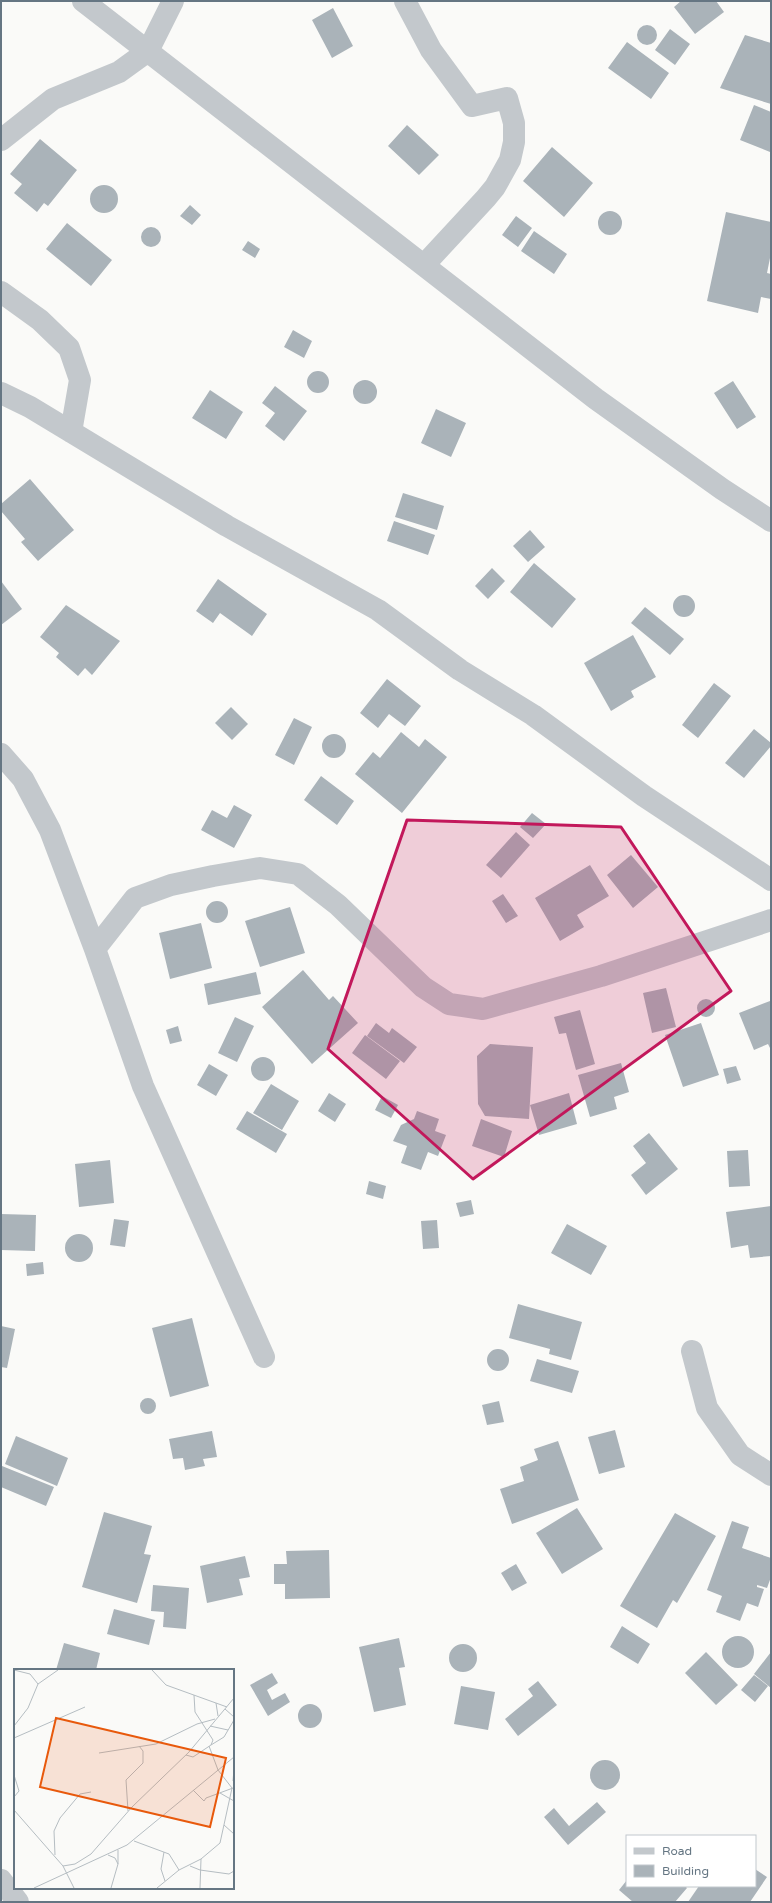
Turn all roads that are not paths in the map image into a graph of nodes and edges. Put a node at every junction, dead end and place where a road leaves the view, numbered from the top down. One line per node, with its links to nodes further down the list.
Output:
1 (83, 1): 4 (street)
2 (173, 1): 4 (street)
3 (405, 1): 6 (street)
4 (148, 51): 5 (street); 6 (street)
5 (1, 140)
6 (424, 265): 10 (street)
7 (1, 292): 9 (street)
8 (1, 393): 9 (street)
9 (71, 432): 12 (street)
10 (771, 521)
11 (1, 754): 14 (street)
12 (771, 880)
13 (771, 920): 14 (street)
14 (95, 949): 16 (street)
15 (692, 1351): 17 (street)
16 (264, 1357)
17 (771, 1475)
18 (1, 1880): 19 (street)
19 (18, 1902)

